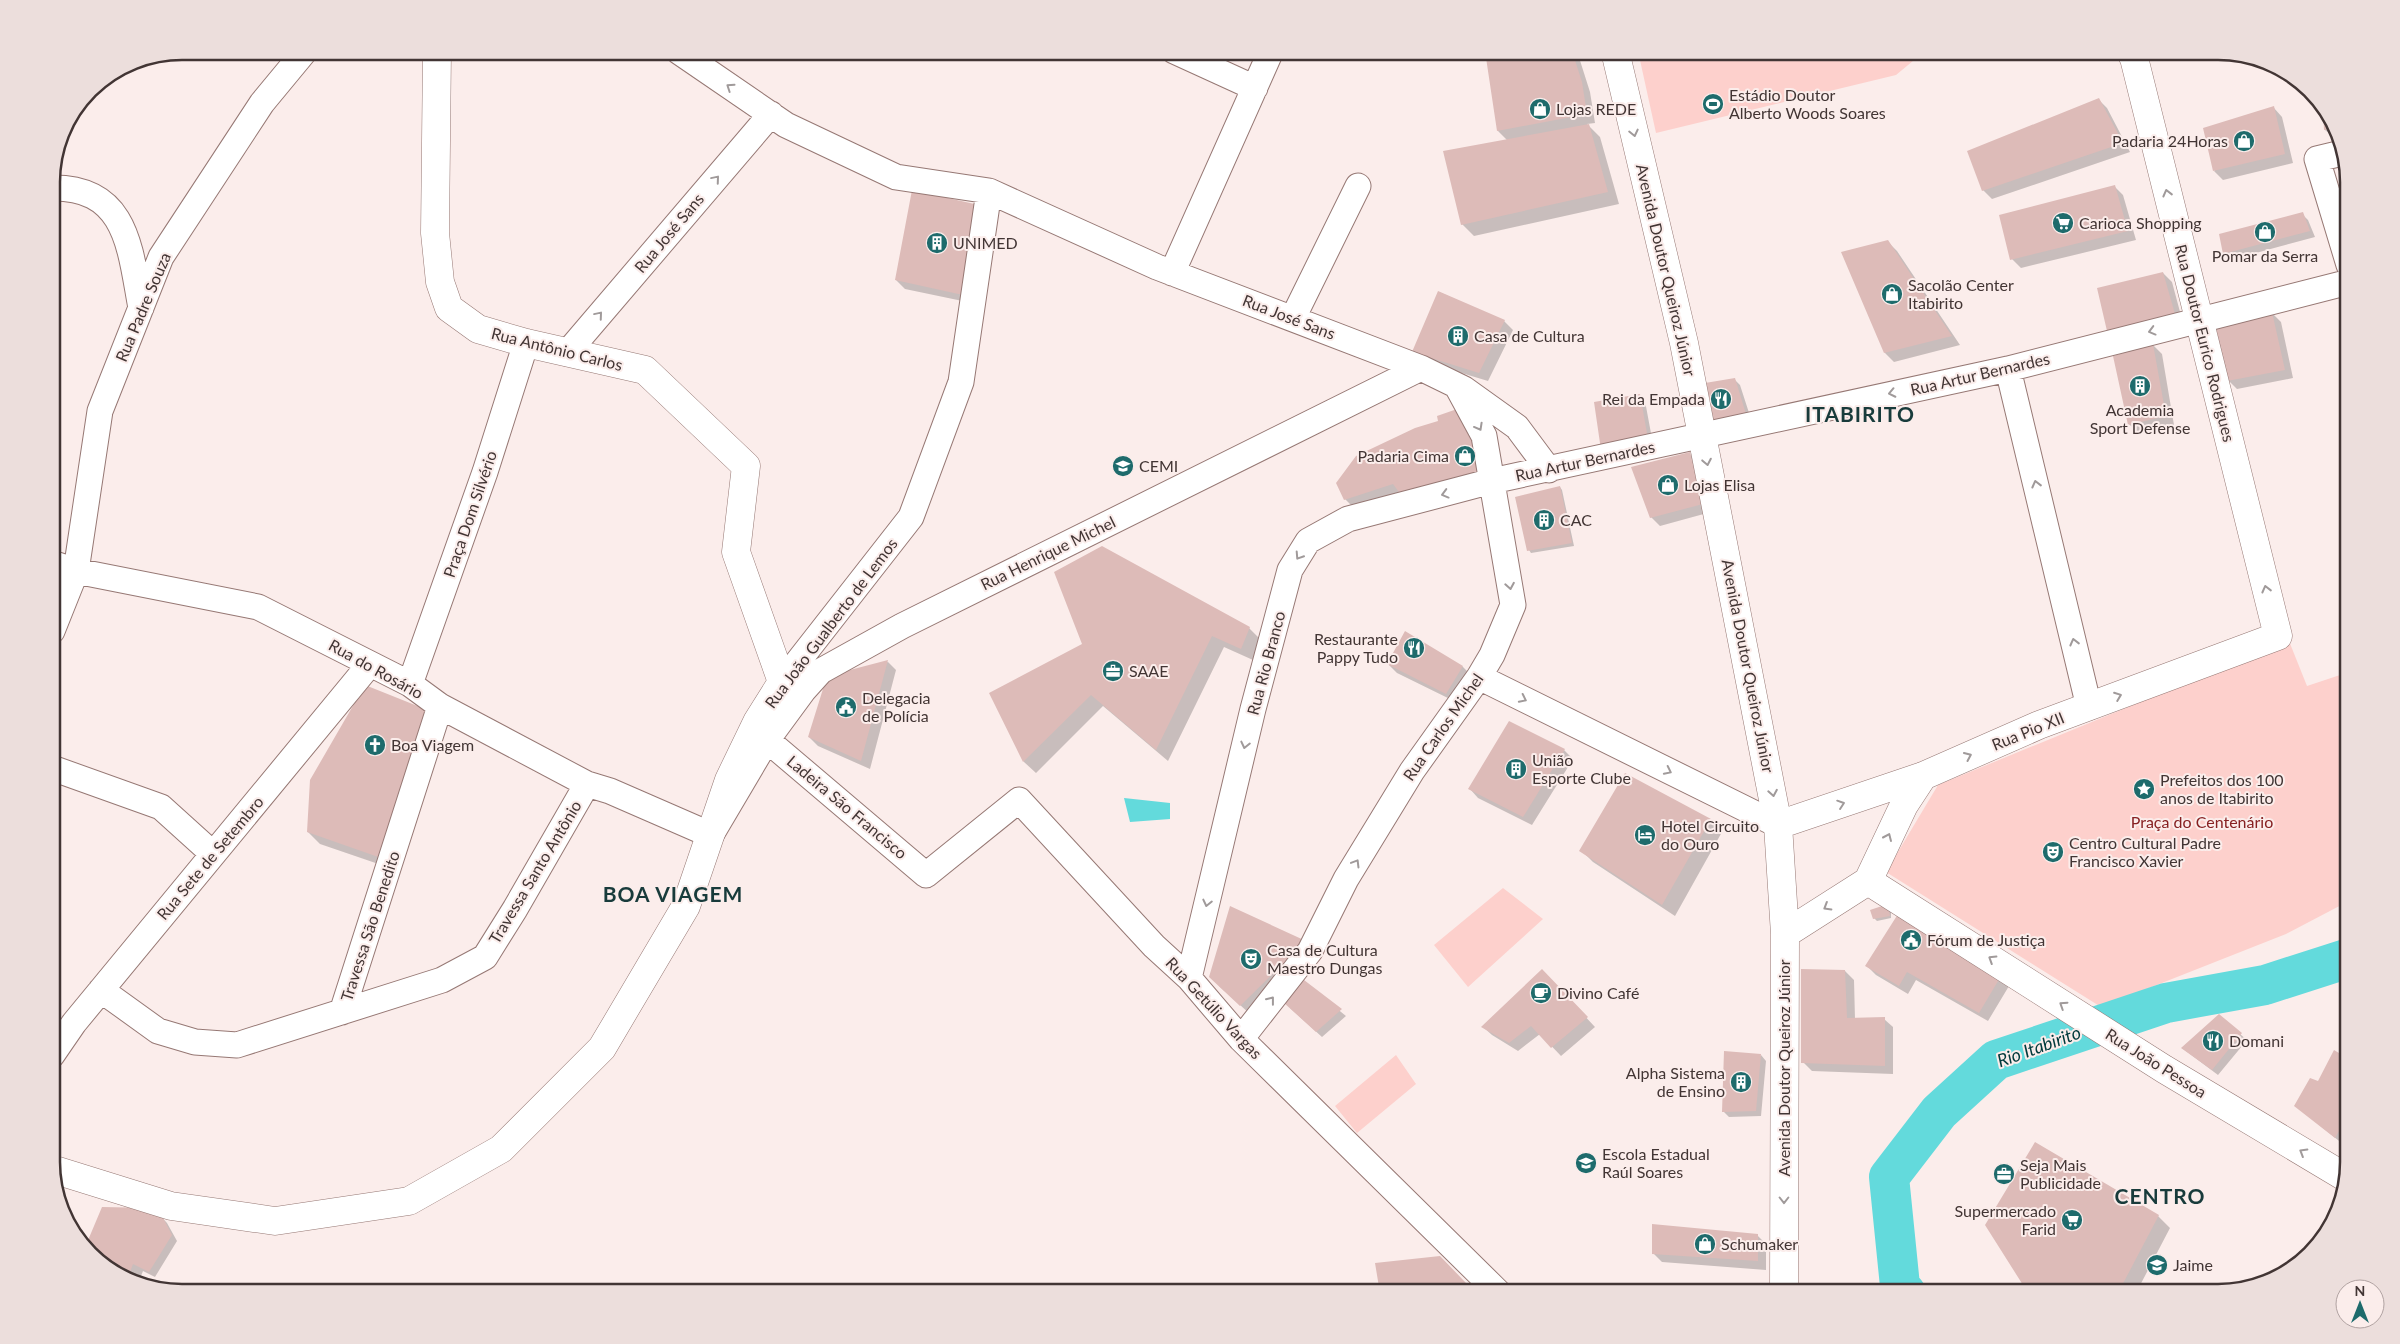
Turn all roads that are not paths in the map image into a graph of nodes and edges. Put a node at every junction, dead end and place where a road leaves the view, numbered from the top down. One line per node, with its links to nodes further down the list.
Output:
1 (298, 60): 17 (street, Rua Padre Souza)
2 (437, 60): 20 (main road, Rua Antônio Carlos)
3 (691, 60): 9 (street, Rua José Sans, one-way to 3)
4 (1194, 60): 8 (street)
5 (1267, 60): 8 (street)
6 (1617, 60): 25 (main road, Avenida Doutor Queiroz Júnior, one-way to 25)
7 (2134, 60): 19 (main road, Rua Doutor Eurico Rodrigues, one-way to 7)
8 (1255, 88): 15 (street)
9 (771, 114): 13 (street, Rua José Sans); 21 (street, Rua José Sans, one-way to 9)
10 (2337, 154): 14 (street)
11 (1358, 186): 18 (street)
12 (60, 188): 17 (street)
13 (989, 191): 15 (street, Rua José Sans); 34 (street, Rua João Gualberto de Lemos)
14 (2340, 238)
15 (1165, 270): 18 (street, Rua José Sans)
16 (2340, 284): 19 (street, Rua Artur Bernardes)
17 (140, 308): 29 (street, Rua Padre Souza)
18 (1293, 318): 22 (street, Rua José Sans)
19 (2199, 319): 23 (street, Rua Artur Bernardes, one-way to 23); 31 (main road, Rua Doutor Eurico Rodrigues, one-way to 19)
20 (526, 343): 21 (main road, Rua Antônio Carlos); 35 (street, Praça Dom Silvério)
21 (567, 352): 34 (main road, Rua Antônio Carlos)
22 (1421, 368): 24 (street); 38 (street, Rua Henrique Michel)
23 (2008, 369): 25 (street, Rua Artur Bernardes, one-way to 25); 37 (street, one-way to 23)
24 (1455, 384): 26 (street); 27 (street, Rua Carlos Michel, one-way to 27)
25 (1702, 435): 26 (street, Rua Artur Bernardes); 42 (main road, Avenida Doutor Queiroz Júnior, one-way to 42)
26 (1549, 470): 27 (street, Rua Artur Bernardes)
27 (1492, 481): 33 (street, Rua Carlos Michel, one-way to 33); 48 (street, Rua Rio Branco, one-way to 48)
28 (60, 566): 29 (street, Rua do Rosário)
29 (76, 571): 30 (street, Rua Padre Souza); 32 (street, Rua do Rosário)
30 (60, 611)
31 (2278, 636): 37 (main road, Rua Pio XII, one-way to 31)
32 (370, 664): 35 (street, Rua do Rosário); 44 (street, Rua Sete de Setembro)
33 (1479, 677): 42 (street, one-way to 42); 51 (street, Rua Carlos Michel, one-way to 33)
34 (782, 682): 43 (main road, Rua João Gualberto de Lemos)
35 (410, 684): 36 (street, Rua do Rosário)
36 (440, 706): 41 (street, Rua do Rosário); 50 (street, Travessa São Benedito)
37 (2089, 707): 40 (main road, Rua Pio XII, one-way to 37)
38 (767, 740): 43 (street, Rua Henrique Michel); 45 (street, Ladeira São Francisco)
39 (60, 771): 44 (street)
40 (1923, 776): 42 (main road, Rua Pio XII, one-way to 40); 46 (main road, one-way to 40)
41 (587, 784): 43 (street, Rua do Rosário); 50 (street, Travessa Santo Antônio)
42 (1778, 825): 47 (main road, Avenida Doutor Queiroz Júnior)
43 (711, 835): 53 (main road, Rua João Gualberto de Lemos)
44 (213, 854): 49 (street, Rua Sete de Setembro)
45 (926, 875): 48 (street, Rua Getúlio Vargas)
46 (1868, 881): 47 (main road, one-way to 47); 54 (main road, Rua João Pessoa, one-way to 46)
47 (1785, 934): 56 (main road, Avenida Doutor Queiroz Júnior, one-way to 56)
48 (1189, 978): 51 (street, Rua Getúlio Vargas)
49 (101, 990): 50 (street, Travessa São Benedito); 52 (street, Rua Sete de Setembro)
50 (342, 1012)
51 (1241, 1039): 55 (street, Rua Getúlio Vargas)
52 (60, 1044)
53 (60, 1172)
54 (2339, 1174)
55 (1491, 1284)
56 (1784, 1284)

